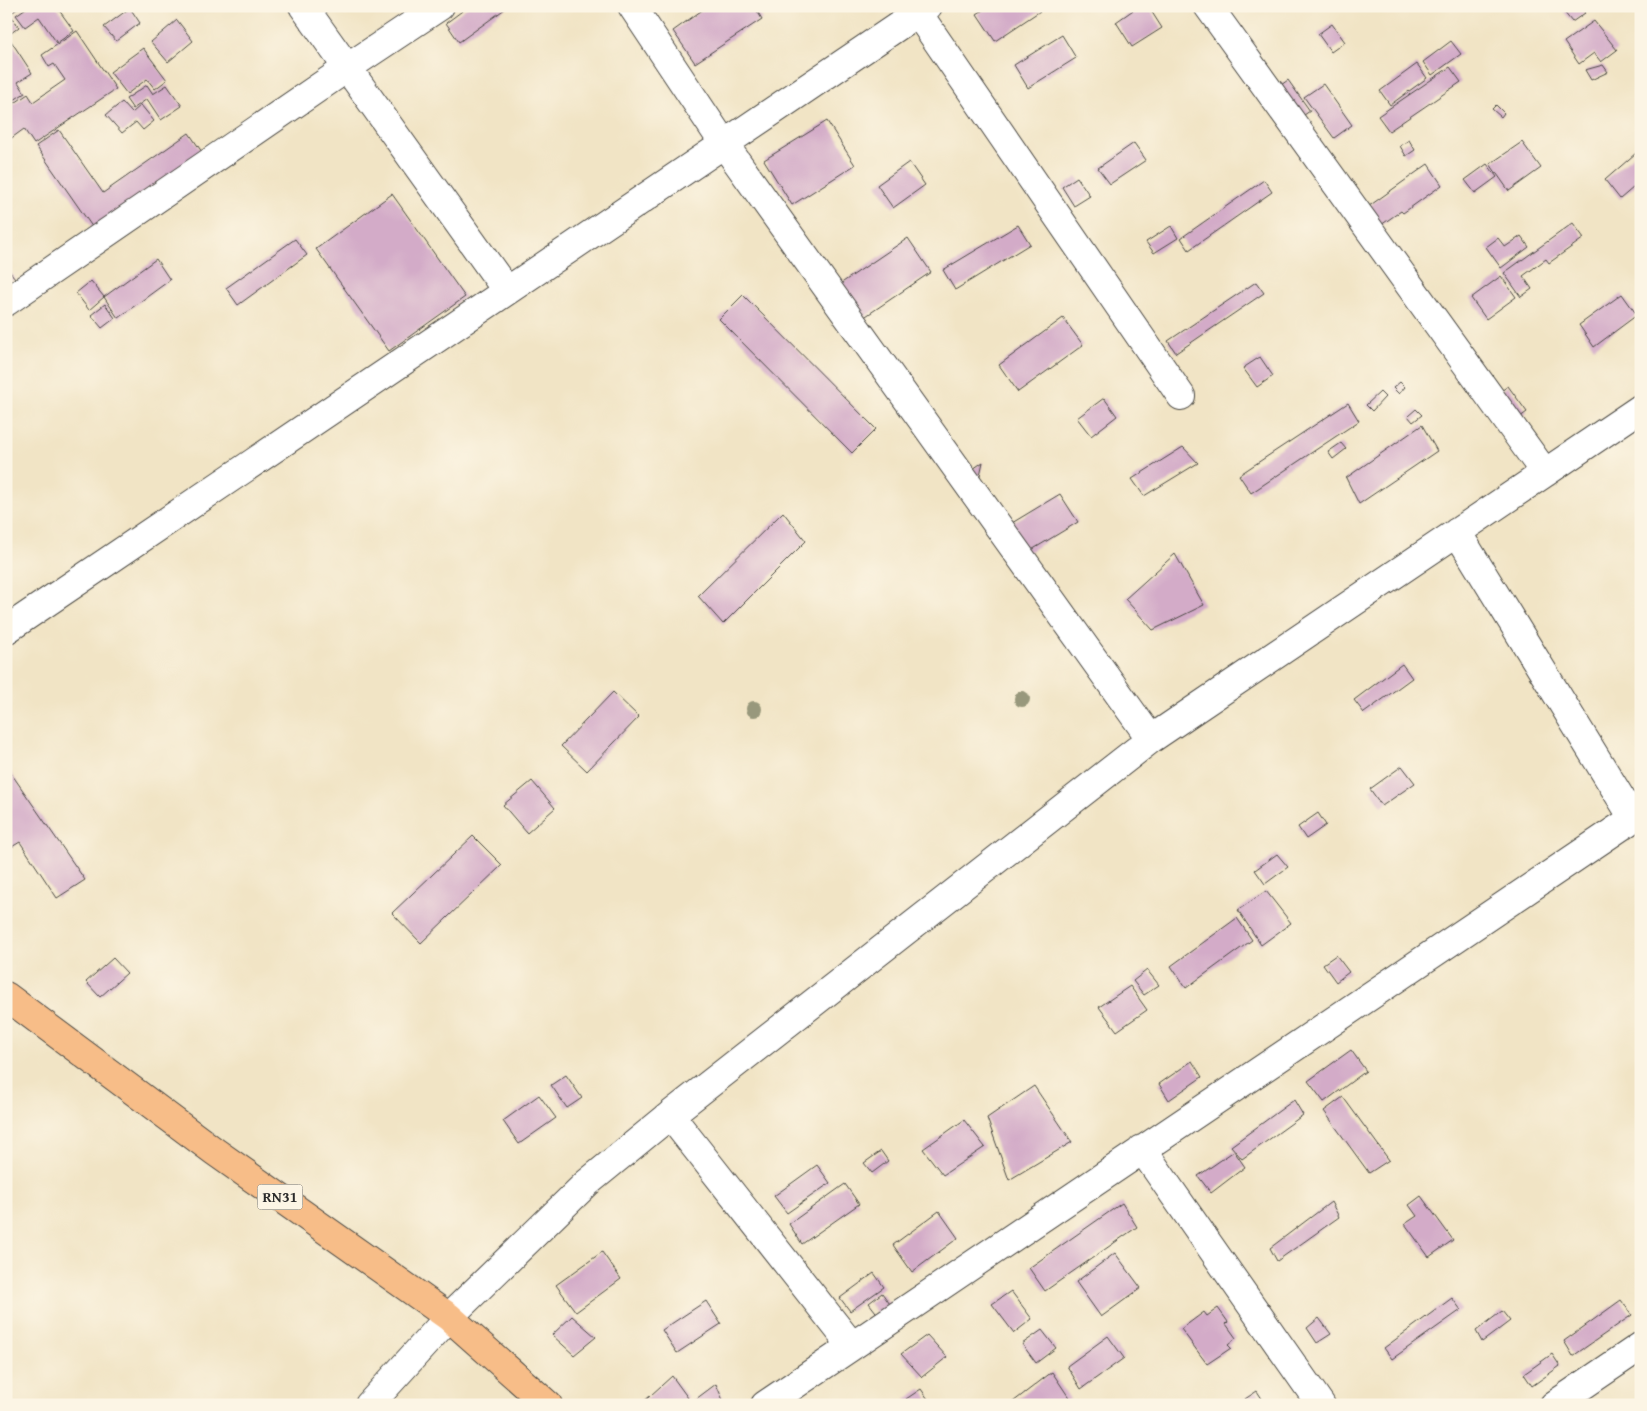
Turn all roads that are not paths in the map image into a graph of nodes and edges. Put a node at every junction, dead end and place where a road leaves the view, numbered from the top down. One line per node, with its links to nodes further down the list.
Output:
1 (303, 6): 6 (street)
2 (440, 6): 6 (street)
3 (632, 6): 7 (street)
4 (1208, 6): 12 (street)
5 (920, 8): 7 (street); 10 (street)
6 (347, 68): 8 (street); 9 (street)
7 (724, 144): 8 (street); 15 (street)
8 (507, 292): 14 (street)
9 (6, 302)
10 (1181, 396)
11 (1641, 408): 12 (street)
12 (1545, 473): 13 (street)
13 (1458, 532): 15 (street); 16 (street)
14 (6, 630)
15 (1152, 740): 18 (street)
16 (1637, 815): 19 (street)
17 (6, 996): 20 (main road, RN31)
18 (670, 1115): 20 (street); 21 (street)
19 (1142, 1149): 21 (street); 26 (street)
20 (449, 1317): 23 (street); 24 (main road, RN31)
21 (852, 1346): 25 (street)
22 (1641, 1346): 27 (street)
23 (370, 1405)
24 (548, 1405)
25 (765, 1405)
26 (1321, 1405)
27 (1554, 1405)

